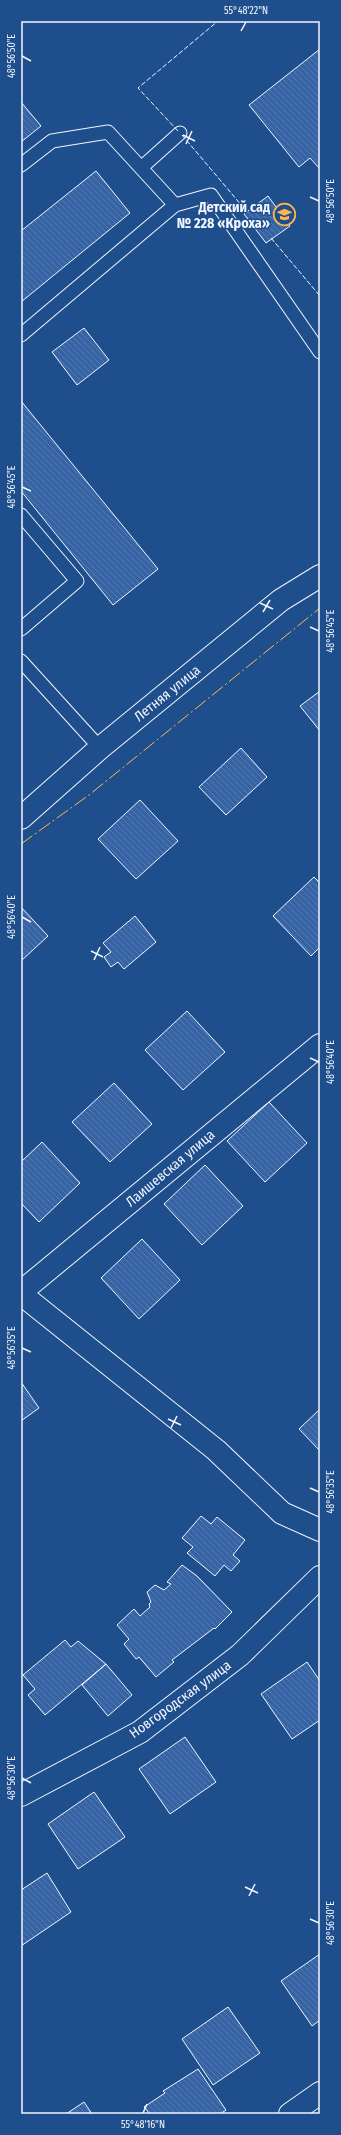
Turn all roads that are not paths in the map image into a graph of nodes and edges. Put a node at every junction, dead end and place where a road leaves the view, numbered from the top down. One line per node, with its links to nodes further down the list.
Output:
1 (180, 133): 3 (lane)
2 (21, 164): 3 (lane)
3 (141, 168): 4 (lane)
4 (175, 205): 5 (lane); 6 (lane)
5 (21, 335)
6 (320, 352)
7 (21, 515): 9 (lane)
8 (320, 576): 11 (street, Летняя улица)
9 (21, 629)
10 (21, 661): 11 (lane)
11 (100, 748): 12 (street, Летняя улица)
12 (21, 818)
13 (320, 1045): 14 (street, Лаишевская улица)
14 (21, 1293): 15 (street)
15 (320, 1530)
16 (320, 1577): 17 (street, Новгородская улица)
17 (21, 1795)
18 (320, 2093): 19 (street)
19 (290, 2114)

